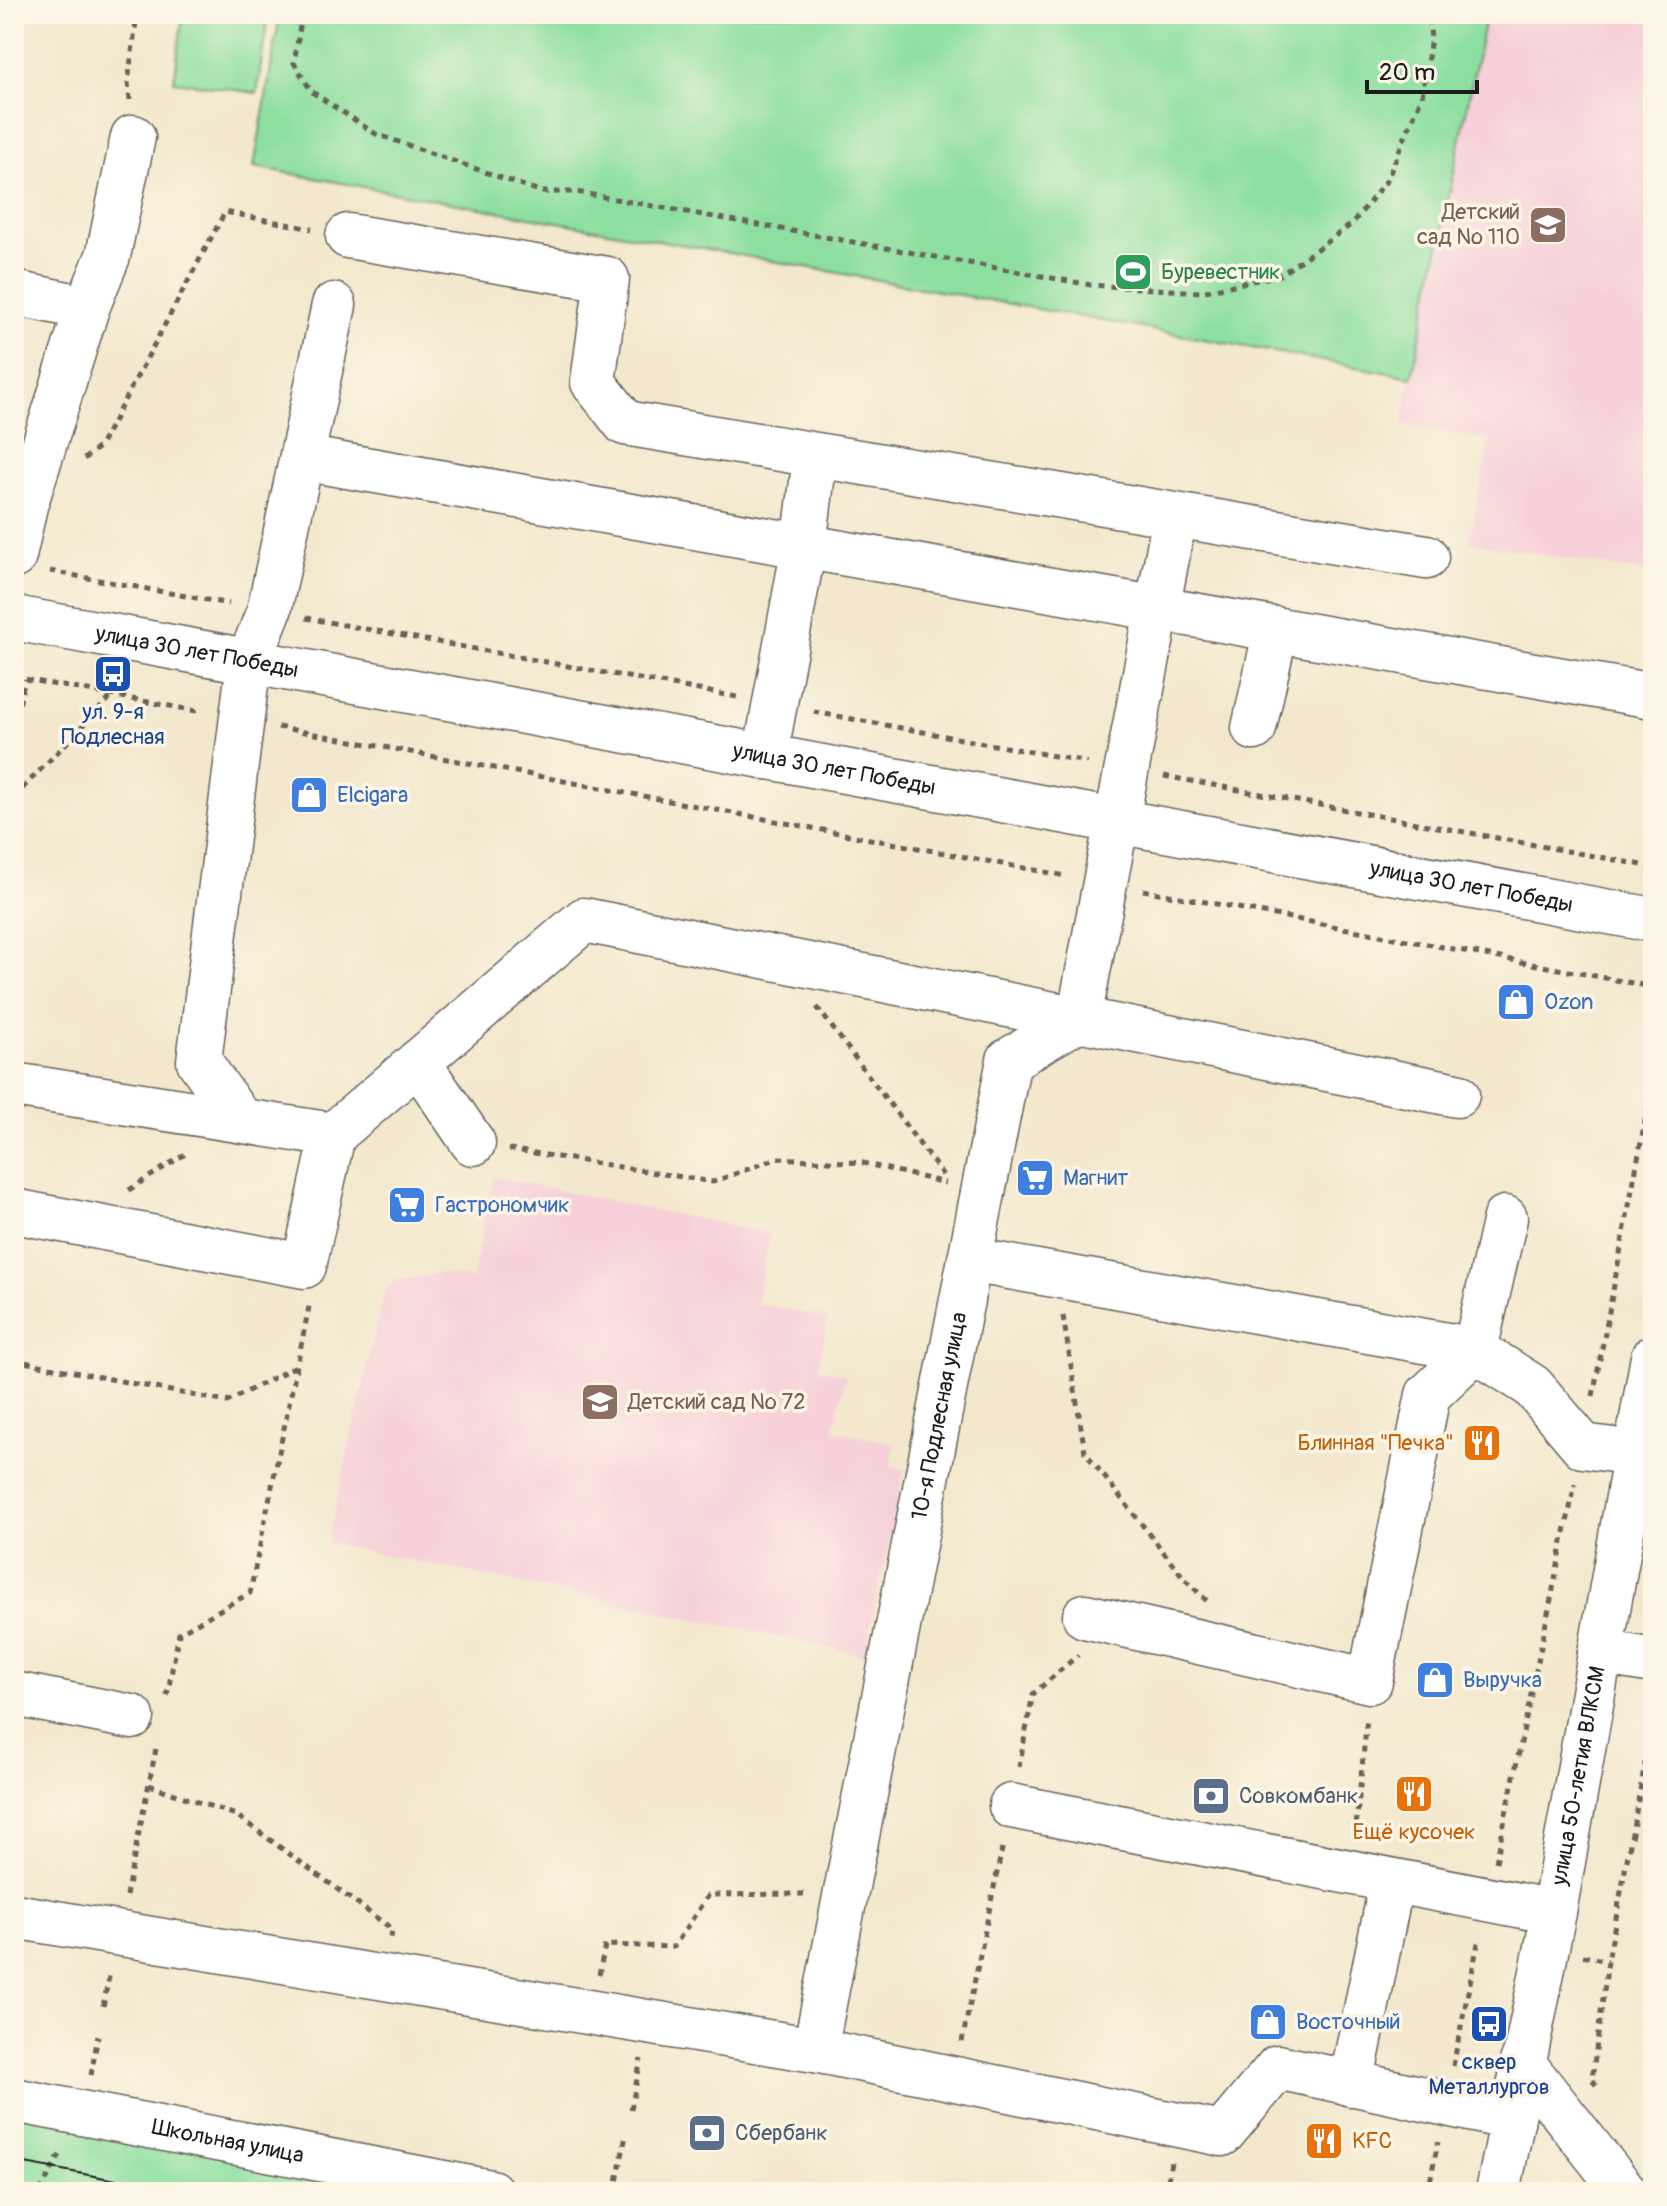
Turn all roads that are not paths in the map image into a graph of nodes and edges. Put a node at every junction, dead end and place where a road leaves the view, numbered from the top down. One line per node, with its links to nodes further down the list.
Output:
1 (133, 137): 5 (main road)
2 (348, 236): 6 (main road)
3 (14, 293): 5 (main road)
4 (334, 305): 7 (main road)
5 (87, 308): 8 (main road)
6 (815, 457): 9 (main road); 10 (main road)
7 (302, 458): 10 (main road); 16 (main road)
8 (20, 505): 12 (main road)
9 (1175, 516): 11 (main road); 13 (main road)
10 (804, 546): 13 (main road); 19 (main road)
11 (1426, 557)
12 (29, 563)
13 (1157, 607): 15 (main road); 20 (main road)
14 (14, 618): 16 (main road, улица 30 лет Победы)
15 (1276, 629): 17 (main road); 18 (main road)
16 (249, 661): 19 (main road, улица 30 лет Победы); 26 (main road)
17 (1653, 696)
18 (1254, 728)
19 (765, 757): 20 (main road, улица 30 лет Победы)
20 (1115, 821): 21 (main road, улица 30 лет Победы); 22 (main road)
21 (1653, 920)
22 (1079, 1019): 23 (main road); 25 (main road); 31 (main road, 10-я Подлесная улица)
23 (418, 1062): 27 (main road); 28 (main road)
24 (14, 1085): 26 (main road)
25 (1457, 1095)
26 (239, 1118): 27 (main road)
27 (333, 1135): 29 (main road)
28 (473, 1143)
29 (14, 1211)
30 (1505, 1218): 32 (main road)
31 (970, 1260): 32 (main road); 44 (main road, 10-я Подлесная улица)
32 (1475, 1350): 34 (main road); 35 (main road)
33 (1653, 1357): 34 (main road, улица 50-летия ВЛКСМ)
34 (1636, 1453): 36 (main road, улица 50-летия ВЛКСМ)
35 (1085, 1616)
36 (1600, 1652): 37 (main road); 42 (main road, улица 50-летия ВЛКСМ)
37 (1653, 1661)
38 (14, 1694): 39 (main road)
39 (152, 1721)
40 (1011, 1806): 41 (main road)
41 (1372, 1878): 42 (main road); 46 (main road)
42 (1554, 1912): 45 (main road, улица 50-летия ВЛКСМ)
43 (14, 1916): 44 (main road)
44 (815, 2050): 46 (main road)
45 (1522, 2062): 48 (main road, улица 50-летия ВЛКСМ); 51 (main road)
46 (1351, 2084): 48 (main road)
47 (14, 2100): 49 (main road, Школьная улица)
48 (1511, 2118): 50 (main road, улица 50-летия ВЛКСМ)
49 (491, 2192)
50 (1498, 2192)
51 (1625, 2192)

